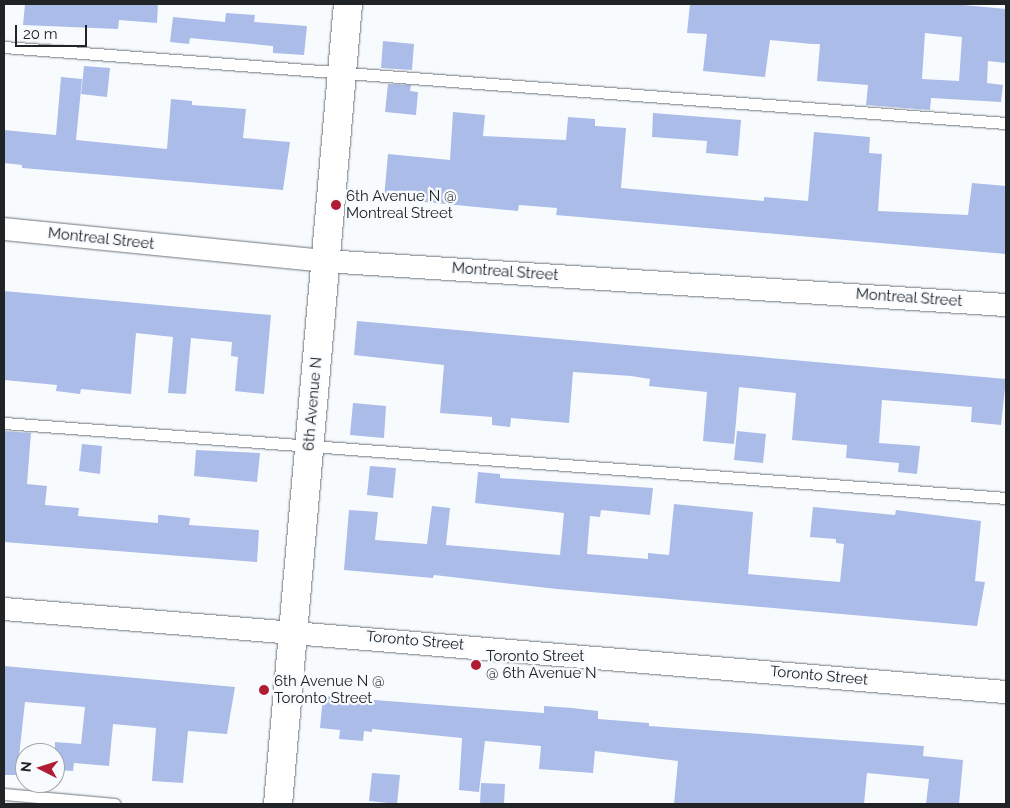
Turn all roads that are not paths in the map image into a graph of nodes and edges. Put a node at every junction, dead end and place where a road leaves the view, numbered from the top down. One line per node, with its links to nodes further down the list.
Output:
1 (348, 4): 3 (street, 6th Avenue N)
2 (4, 47): 3 (lane)
3 (342, 75): 4 (lane); 6 (street, 6th Avenue N)
4 (1006, 123)
5 (4, 229): 6 (street, Montreal Street)
6 (325, 261): 7 (street, Montreal Street); 9 (street, 6th Avenue N)
7 (1006, 305)
8 (4, 423): 9 (lane)
9 (309, 448): 10 (lane); 12 (street, 6th Avenue N)
10 (1006, 498)
11 (4, 609): 12 (street, Toronto Street)
12 (293, 630): 13 (street, Toronto Street); 16 (street, 6th Avenue N)
13 (1006, 692)
14 (4, 794): 15 (lane)
15 (115, 804)
16 (278, 804)

